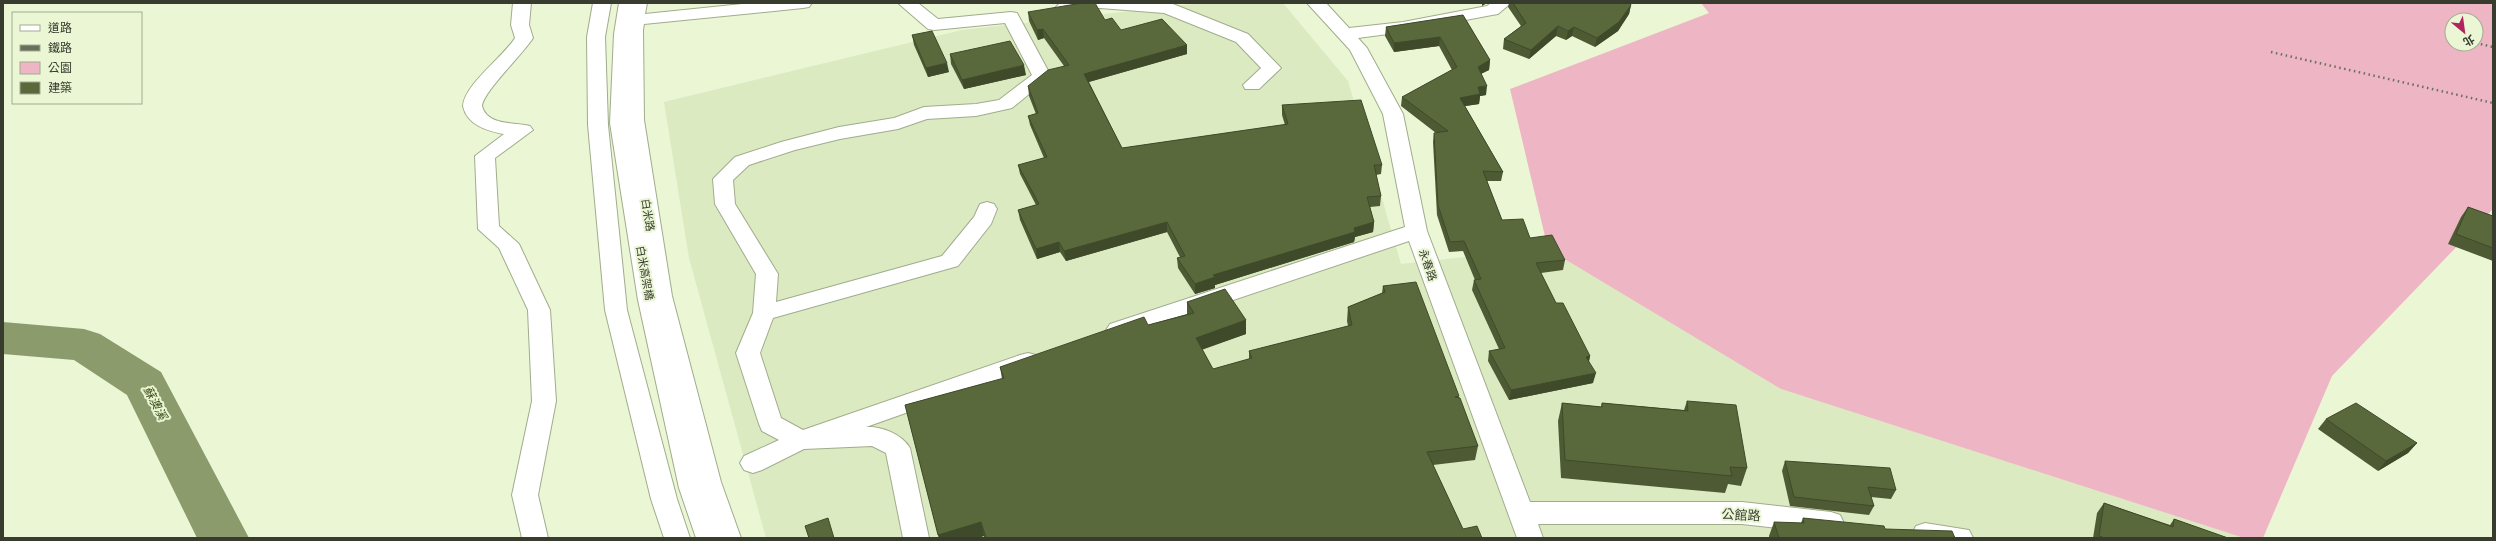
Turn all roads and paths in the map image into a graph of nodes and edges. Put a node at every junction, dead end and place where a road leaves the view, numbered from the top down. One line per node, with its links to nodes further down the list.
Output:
1 (522, 3): 22 (street)
2 (602, 3): 23 (street)
3 (803, 3): 7 (street)
4 (907, 3): 14 (street)
5 (1316, 3): 10 (street, 永春路)
6 (1502, 3): 10 (street)
7 (771, 5): 8 (street)
8 (634, 9): 24 (street, 白米高架橋); 25 (street, 白米路)
9 (1046, 10): 11 (street)
10 (1345, 34): 13 (street, 永春路)
11 (1252, 85)
12 (987, 209): 14 (street)
13 (1416, 231): 15 (street); 19 (street, 永春路)
14 (764, 313): 17 (street)
15 (1099, 337)
16 (1047, 355): 17 (street)
17 (801, 440): 18 (street); 26 (street)
18 (753, 463)
19 (1521, 513): 20 (street, 公館路); 27 (street, 永春路)
20 (1851, 526)
21 (1898, 531): 28 (street)
22 (534, 538)
23 (677, 538)
24 (709, 538)
25 (728, 538)
26 (916, 538)
27 (1530, 538)
28 (1960, 538)

